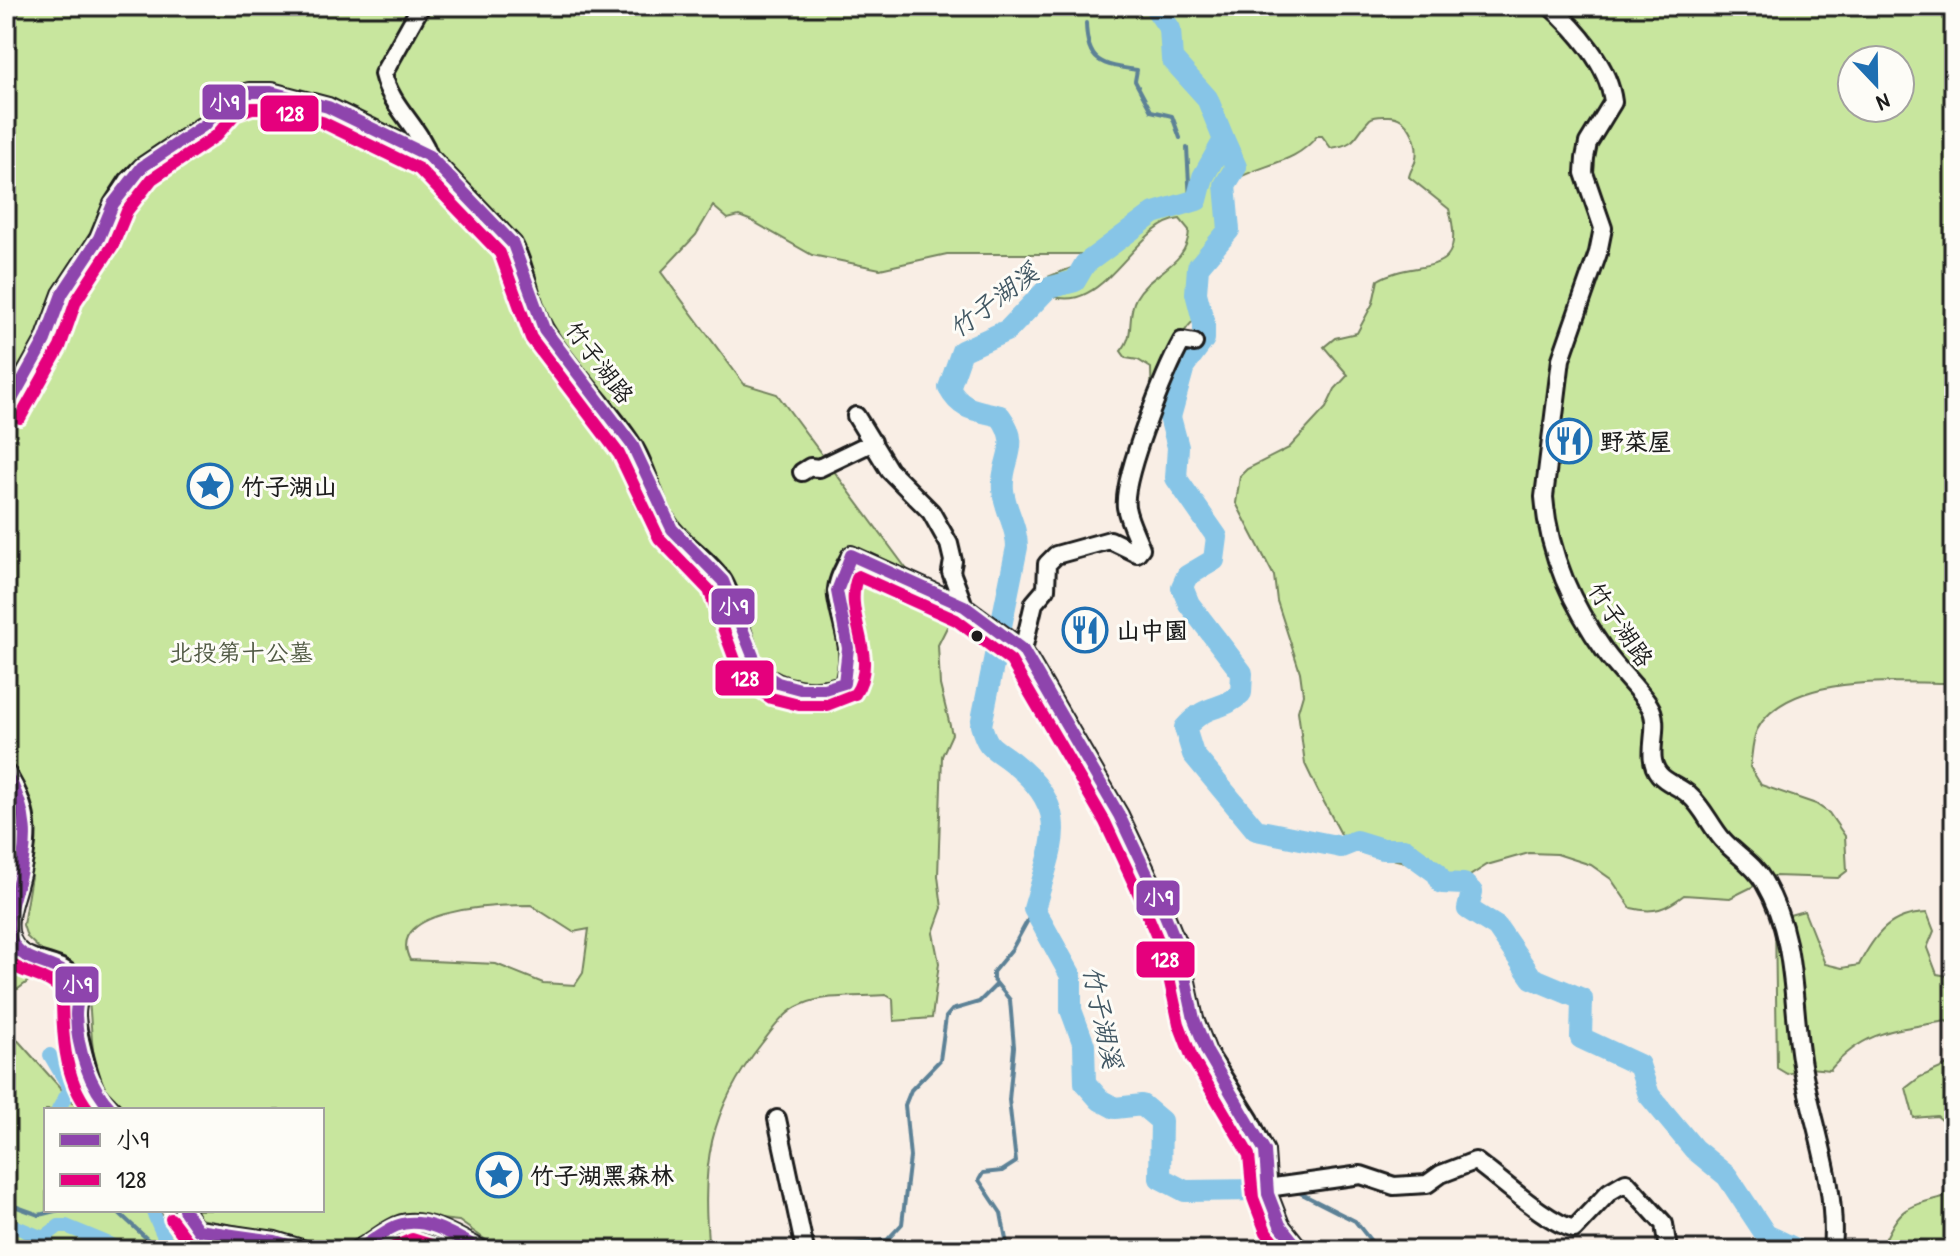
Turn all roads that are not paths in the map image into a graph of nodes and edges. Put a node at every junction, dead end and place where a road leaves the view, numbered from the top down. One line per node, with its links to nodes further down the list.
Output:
1 (421, 6): 3 (street)
2 (1550, 6): 24 (street, 竹子湖路)
3 (429, 156): 5 (street, 竹子湖路); 9 (street, 竹子湖路)
4 (1194, 343): 10 (street)
5 (6, 410)
6 (856, 416): 7 (street)
7 (873, 442): 8 (street); 9 (street)
8 (802, 472)
9 (964, 606): 10 (street, 竹子湖路)
10 (1023, 650): 14 (street, 竹子湖路)
11 (6, 773): 12 (street)
12 (110, 1108)
13 (777, 1119): 21 (street)
14 (1267, 1188): 22 (street, 竹子湖路); 23 (street)
15 (185, 1212): 16 (street)
16 (198, 1230): 17 (street); 18 (street)
17 (207, 1250)
18 (305, 1250)
19 (357, 1250): 20 (street)
20 (481, 1250)
21 (805, 1250)
22 (1300, 1250)
23 (1668, 1250)
24 (1832, 1250)

